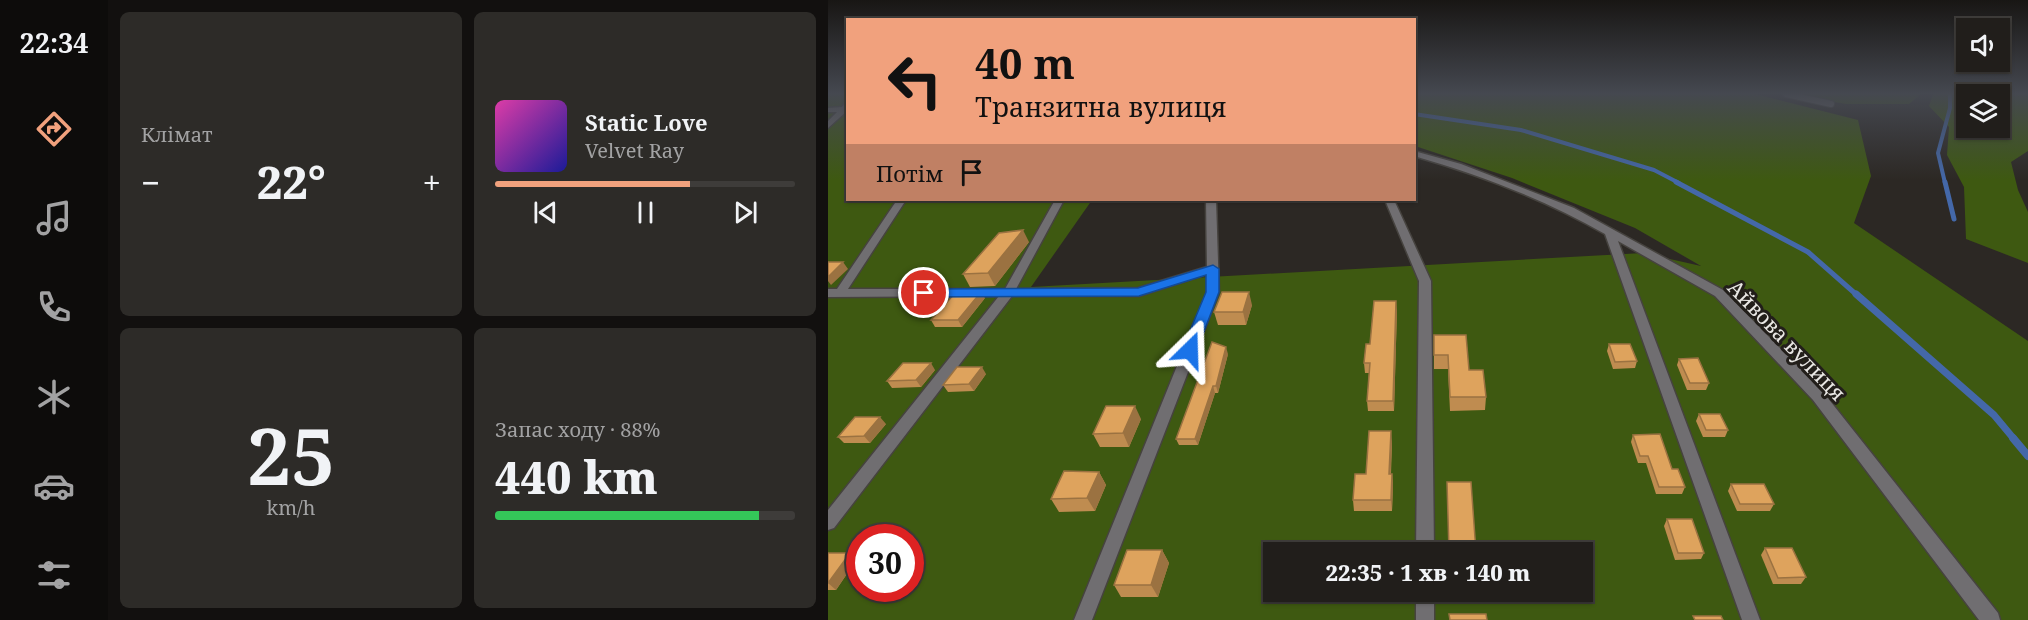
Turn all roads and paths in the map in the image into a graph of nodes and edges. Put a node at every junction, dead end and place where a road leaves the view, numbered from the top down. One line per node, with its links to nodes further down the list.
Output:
1 (1416, 154): 6 (street, Айвова вулиця)
2 (901, 201): 9 (street)
3 (1058, 201): 8 (street)
4 (1211, 201): 7 (street)
5 (1389, 201): 11 (street)
6 (1610, 232): 15 (street); 16 (street, Айвова вулиця)
7 (1213, 269): 8 (street); 13 (street)
8 (1008, 292): 9 (street); 10 (street)
9 (834, 293)
10 (828, 523)
11 (1425, 542)
12 (1425, 602): 14 (street)
13 (1083, 620)
14 (1425, 620)
15 (1751, 620)
16 (1992, 620)

